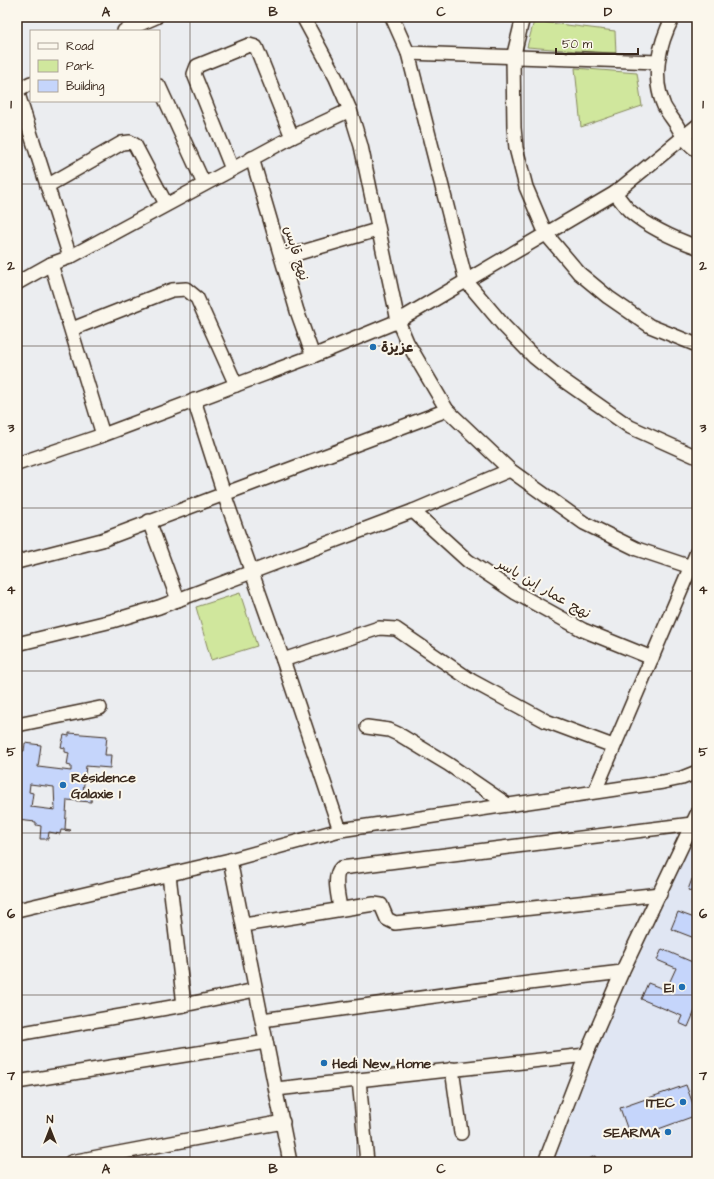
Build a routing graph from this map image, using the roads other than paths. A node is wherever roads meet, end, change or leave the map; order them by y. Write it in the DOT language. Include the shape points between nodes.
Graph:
graph roads {
  1 [pos="156,17"];
  2 [pos="303,17"];
  3 [pos="392,17"];
  4 [pos="523,17"];
  5 [pos="673,17"];
  6 [pos="130,30"];
  7 [pos="408,53"];
  8 [pos="513,58"];
  9 [pos="658,62"];
  10 [pos="30,84"];
  11 [pos="160,88"];
  12 [pos="17,90"];
  13 [pos="350,110"];
  14 [pos="697,126"];
  15 [pos="292,137"];
  16 [pos="684,137"];
  17 [pos="697,150"];
  18 [pos="252,158"];
  19 [pos="232,169"];
  20 [pos="204,184"];
  21 [pos="47,186"];
  22 [pos="615,193"];
  23 [pos="166,204"];
  24 [pos="377,230"];
  25 [pos="546,234"];
  26 [pos="697,247"];
  27 [pos="70,257"];
  28 [pos="282,258"];
  29 [pos="51,264"];
  30 [pos="466,281"];
  31 [pos="17,283"];
  32 [pos="398,321"];
  33 [pos="72,329"];
  34 [pos="697,345"];
  35 [pos="313,356"];
  36 [pos="236,385"];
  37 [pos="194,400"];
  38 [pos="447,410"];
  39 [pos="103,435"];
  40 [pos="697,456"];
  41 [pos="17,464"];
  42 [pos="510,470"];
  43 [pos="224,494"];
  44 [pos="413,511"];
  45 [pos="149,521"];
  46 [pos="697,552"];
  47 [pos="17,562"];
  48 [pos="694,569"];
  49 [pos="252,572"];
  50 [pos="178,600"];
  51 [pos="17,644"];
  52 [pos="652,658"];
  53 [pos="283,660"];
  54 [pos="100,708"];
  55 [pos="17,725"];
  56 [pos="368,727"];
  57 [pos="613,746"];
  58 [pos="697,772"];
  59 [pos="595,791"];
  60 [pos="508,805"];
  61 [pos="695,819"];
  62 [pos="340,830"];
  63 [pos="230,860"];
  64 [pos="169,875"];
  65 [pos="660,894"];
  66 [pos="340,909"];
  67 [pos="17,910"];
  68 [pos="244,925"];
  69 [pos="622,972"];
  70 [pos="255,990"];
  71 [pos="184,1005"];
  72 [pos="262,1020"];
  73 [pos="17,1034"];
  74 [pos="266,1042"];
  75 [pos="586,1055"];
  76 [pos="452,1069"];
  77 [pos="359,1080"];
  78 [pos="17,1082"];
  79 [pos="276,1089"];
  80 [pos="283,1122"];
  81 [pos="461,1133"];
  82 [pos="71,1162"];
  83 [pos="290,1162"];
  84 [pos="367,1162"];
  85 [pos="545,1162"];
  1 -- 6 [label="street"];
  2 -- 13 [label="street"];
  3 -- 7 [label="street"];
  4 -- 8 [label="street"];
  5 -- 9 [label="street" via="664,35"];
  7 -- 8 [label="street"];
  7 -- 30 [label="street"];
  8 -- 9 [label="street"];
  8 -- 25 [label="street" via="512,99 516,148 526,187"];
  9 -- 16 [label="street" via="658,82 664,105"];
  10 -- 12 [label="street"];
  11 -- 20 [label="street"];
  12 -- 21 [label="street"];
  13 -- 15 [label="street"];
  13 -- 24 [label="street" via="361,146"];
  14 -- 16 [label="street"];
  15 -- 18 [label="street"];
  15 -- 19 [label="street" via="256,47 249,45 197,66 194,74"];
  16 -- 17 [label="street"];
  16 -- 22 [label="street"];
  18 -- 19 [label="street"];
  18 -- 28 [label="street, نهج قابس"];
  19 -- 20 [label="street"];
  20 -- 23 [label="street"];
  21 -- 23 [label="street" via="122,143 130,142 135,146"];
  21 -- 27 [label="street"];
  22 -- 25 [label="street"];
  22 -- 26 [label="street" via="638,217"];
  23 -- 27 [label="street"];
  24 -- 28 [label="street"];
  24 -- 32 [label="street"];
  25 -- 30 [label="street"];
  25 -- 34 [label="street" via="579,273 608,298 650,326"];
  27 -- 29 [label="street"];
  28 -- 35 [label="street, نهج قابس"];
  29 -- 31 [label="street"];
  29 -- 33 [label="street"];
  30 -- 32 [label="street"];
  30 -- 40 [label="street" via="524,346 560,378 630,427"];
  32 -- 35 [label="street"];
  32 -- 38 [label="street" via="407,342"];
  33 -- 36 [label="street" via="160,294 186,289 197,298"];
  33 -- 39 [label="street"];
  35 -- 36 [label="street"];
  36 -- 37 [label="street"];
  37 -- 39 [label="street"];
  37 -- 43 [label="street"];
  38 -- 42 [label="street"];
  38 -- 43 [label="street"];
  39 -- 41 [label="street"];
  42 -- 44 [label="street"];
  42 -- 48 [label="street" via="584,523 637,549"];
  43 -- 45 [label="street"];
  43 -- 49 [label="street"];
  44 -- 49 [label="street"];
  44 -- 52 [label="street, نهج عمار إبن ياسر" via="468,561 516,593 583,630"];
  45 -- 47 [label="street" via="102,540"];
  45 -- 50 [label="street"];
  46 -- 48 [label="street"];
  48 -- 52 [label="street"];
  49 -- 50 [label="street"];
  49 -- 53 [label="street"];
  50 -- 51 [label="street" via="112,622"];
  52 -- 57 [label="street"];
  53 -- 57 [label="street" via="380,628 396,629 479,685 546,721"];
  53 -- 62 [label="street"];
  54 -- 55 [label="street"];
  56 -- 60 [label="street" via="389,730 400,735"];
  57 -- 59 [label="street"];
  58 -- 59 [label="street" via="663,782"];
  59 -- 60 [label="street"];
  60 -- 62 [label="street"];
  61 -- 65 [label="street"];
  61 -- 66 [label="street" via="341,868 337,873"];
  62 -- 63 [label="street"];
  63 -- 64 [label="street"];
  63 -- 68 [label="street"];
  64 -- 67 [label="street"];
  64 -- 71 [label="street"];
  65 -- 66 [label="street" via="395,923 387,919 378,904"];
  65 -- 69 [label="street"];
  66 -- 68 [label="street"];
  68 -- 70 [label="street"];
  69 -- 72 [label="street"];
  69 -- 75 [label="street"];
  70 -- 71 [label="street"];
  70 -- 72 [label="street"];
  71 -- 73 [label="street"];
  72 -- 74 [label="street"];
  74 -- 78 [label="street"];
  74 -- 79 [label="street"];
  75 -- 76 [label="street"];
  75 -- 85 [label="street"];
  76 -- 77 [label="street"];
  76 -- 81 [label="street"];
  77 -- 79 [label="street"];
  77 -- 84 [label="street"];
  79 -- 80 [label="street"];
  80 -- 82 [label="street"];
  80 -- 83 [label="street"];
}
